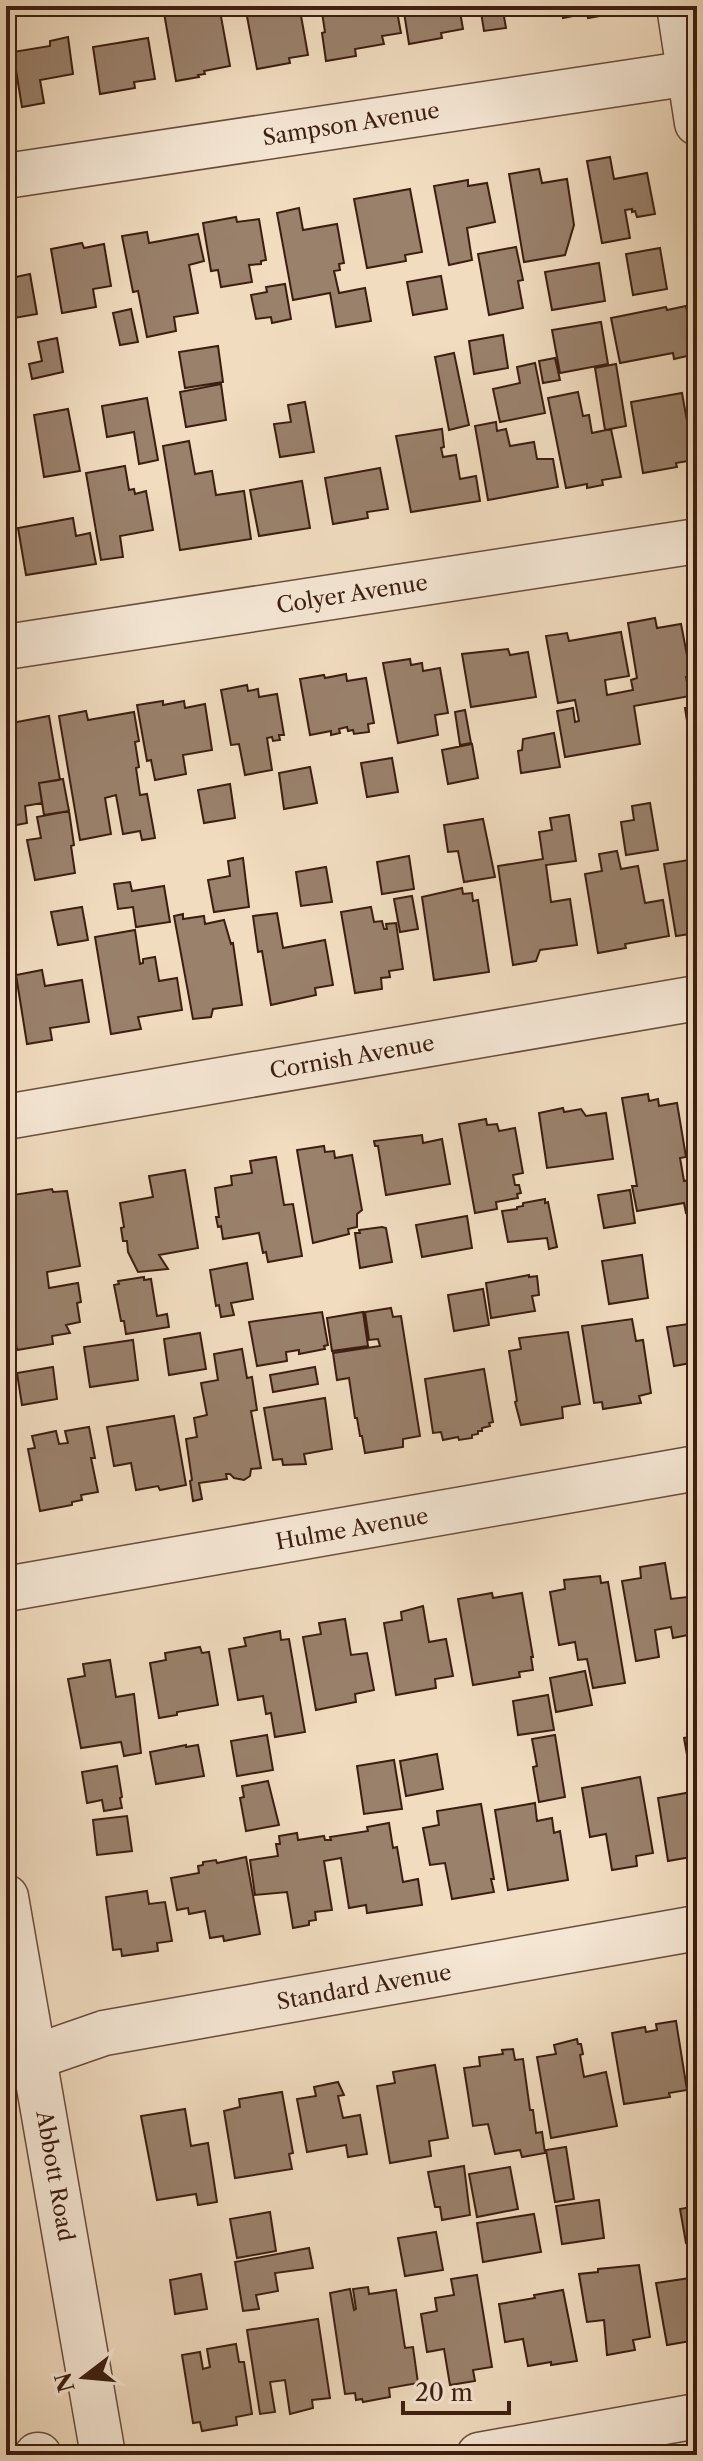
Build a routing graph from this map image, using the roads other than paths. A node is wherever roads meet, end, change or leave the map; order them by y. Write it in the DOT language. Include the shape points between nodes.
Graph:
graph roads {
  1 [pos="679,6"];
  2 [pos="693,72"];
  3 [pos="697,123"];
  4 [pos="6,176"];
  5 [pos="697,541"];
  6 [pos="6,647"];
  7 [pos="697,998"];
  8 [pos="6,1117"];
  9 [pos="697,1468"];
  10 [pos="6,1589"];
  11 [pos="6,1897"];
  12 [pos="697,1928"];
  13 [pos="20,2062"];
  14 [pos="697,2416"];
  15 [pos="103,2455"];
  16 [pos="479,2455"];
  1 -- 2 [label="street"];
  2 -- 3 [label="street"];
  2 -- 4 [label="street, Sampson Avenue"];
  5 -- 6 [label="street, Colyer Avenue"];
  7 -- 8 [label="street, Cornish Avenue"];
  9 -- 10 [label="street, Hulme Avenue"];
  11 -- 13 [label="street, Abbott Road"];
  12 -- 13 [label="street, Standard Avenue" via="104,2033"];
  13 -- 15 [label="street, Abbott Road"];
  14 -- 16 [label="street"];
}
